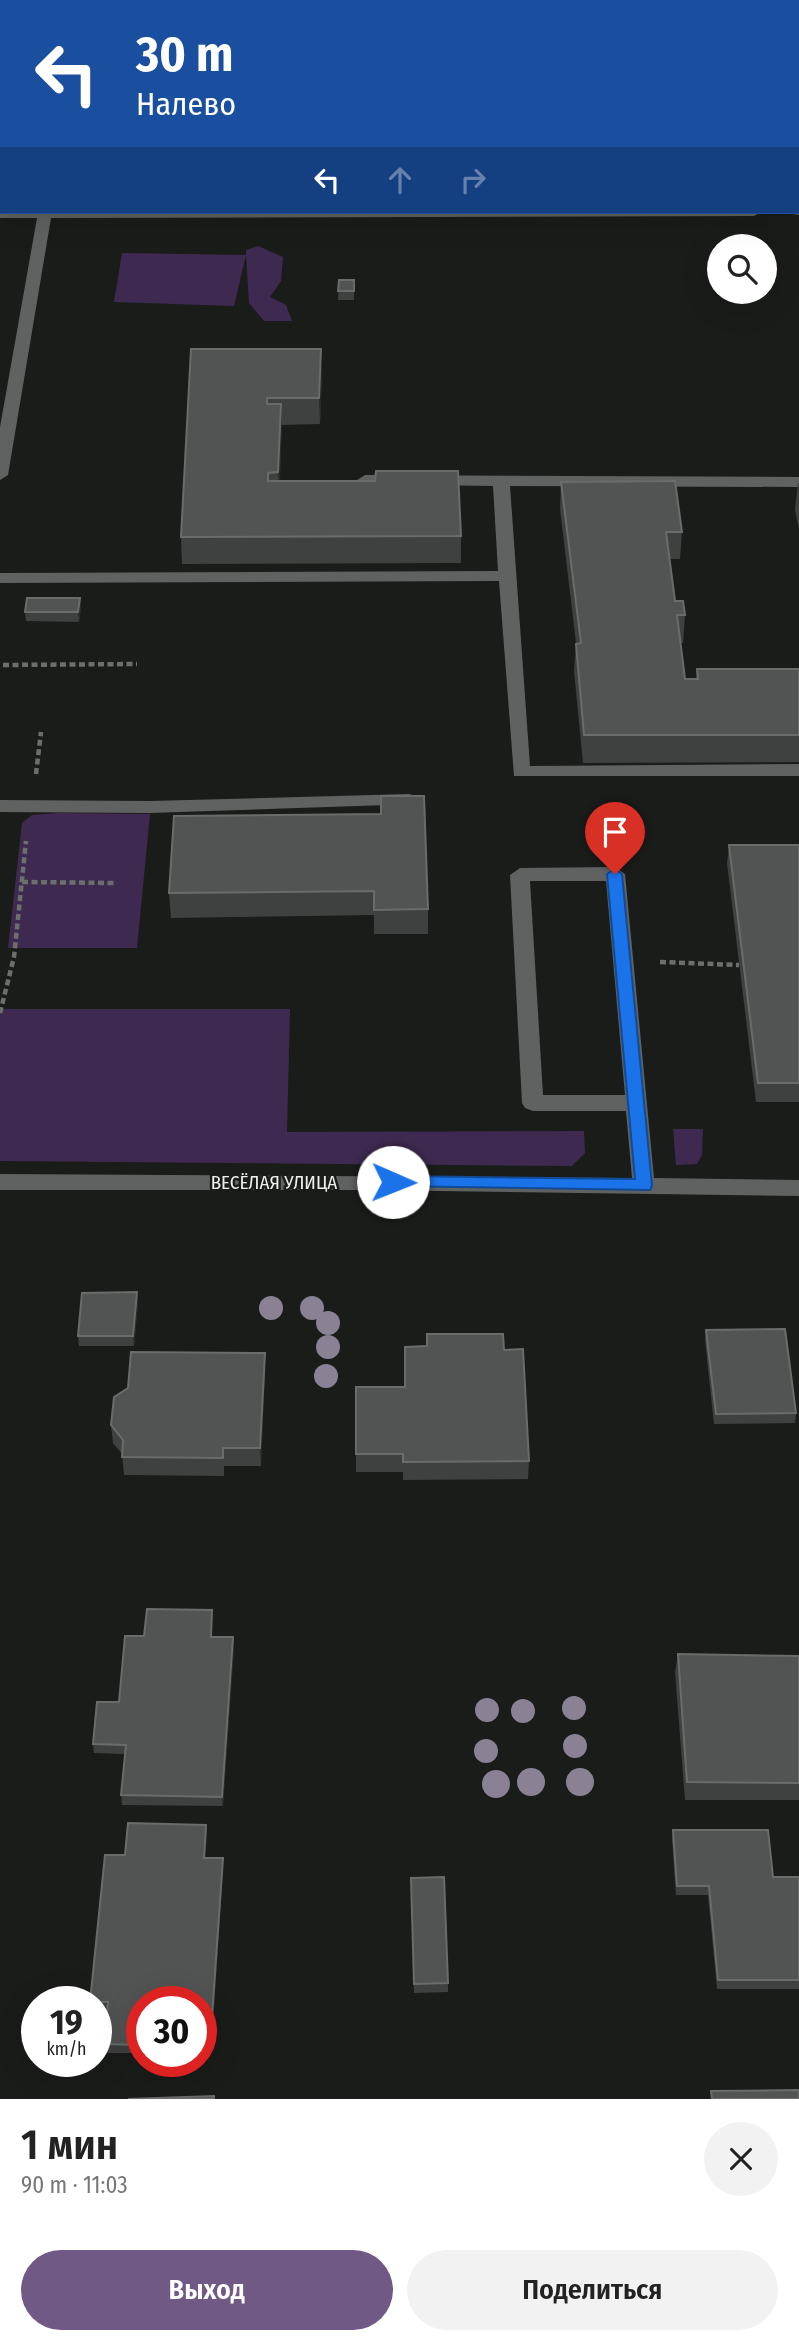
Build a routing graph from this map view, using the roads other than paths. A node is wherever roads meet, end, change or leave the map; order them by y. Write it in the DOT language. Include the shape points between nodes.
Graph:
graph roads {
  1 [pos="0,214"];
  2 [pos="45,214"];
  3 [pos="0,475"];
  4 [pos="365,480"];
  5 [pos="501,480"];
  6 [pos="799,482"];
  7 [pos="507,576"];
  8 [pos="0,578"];
  9 [pos="799,770"];
  10 [pos="408,800"];
  11 [pos="0,806"];
  12 [pos="636,1103"];
  13 [pos="0,1182"];
  14 [pos="644,1185"];
  15 [pos="799,1188"];
  1 -- 2 [label="street"];
  2 -- 3 [label="street"];
  4 -- 5 [label="street"];
  5 -- 6 [label="street"];
  5 -- 7 [label="street"];
  7 -- 8 [label="street"];
  7 -- 9 [label="street" via="521,772"];
  10 -- 11 [label="street"];
  12 -- 12 [label="street" via="615,874 520,875 533,1103"];
  12 -- 14 [label="street"];
  13 -- 14 [label="street, ВЕСЁЛАЯ УЛИЦА"];
  14 -- 15 [label="street, ВЕСЁЛАЯ УЛИЦА"];
}
